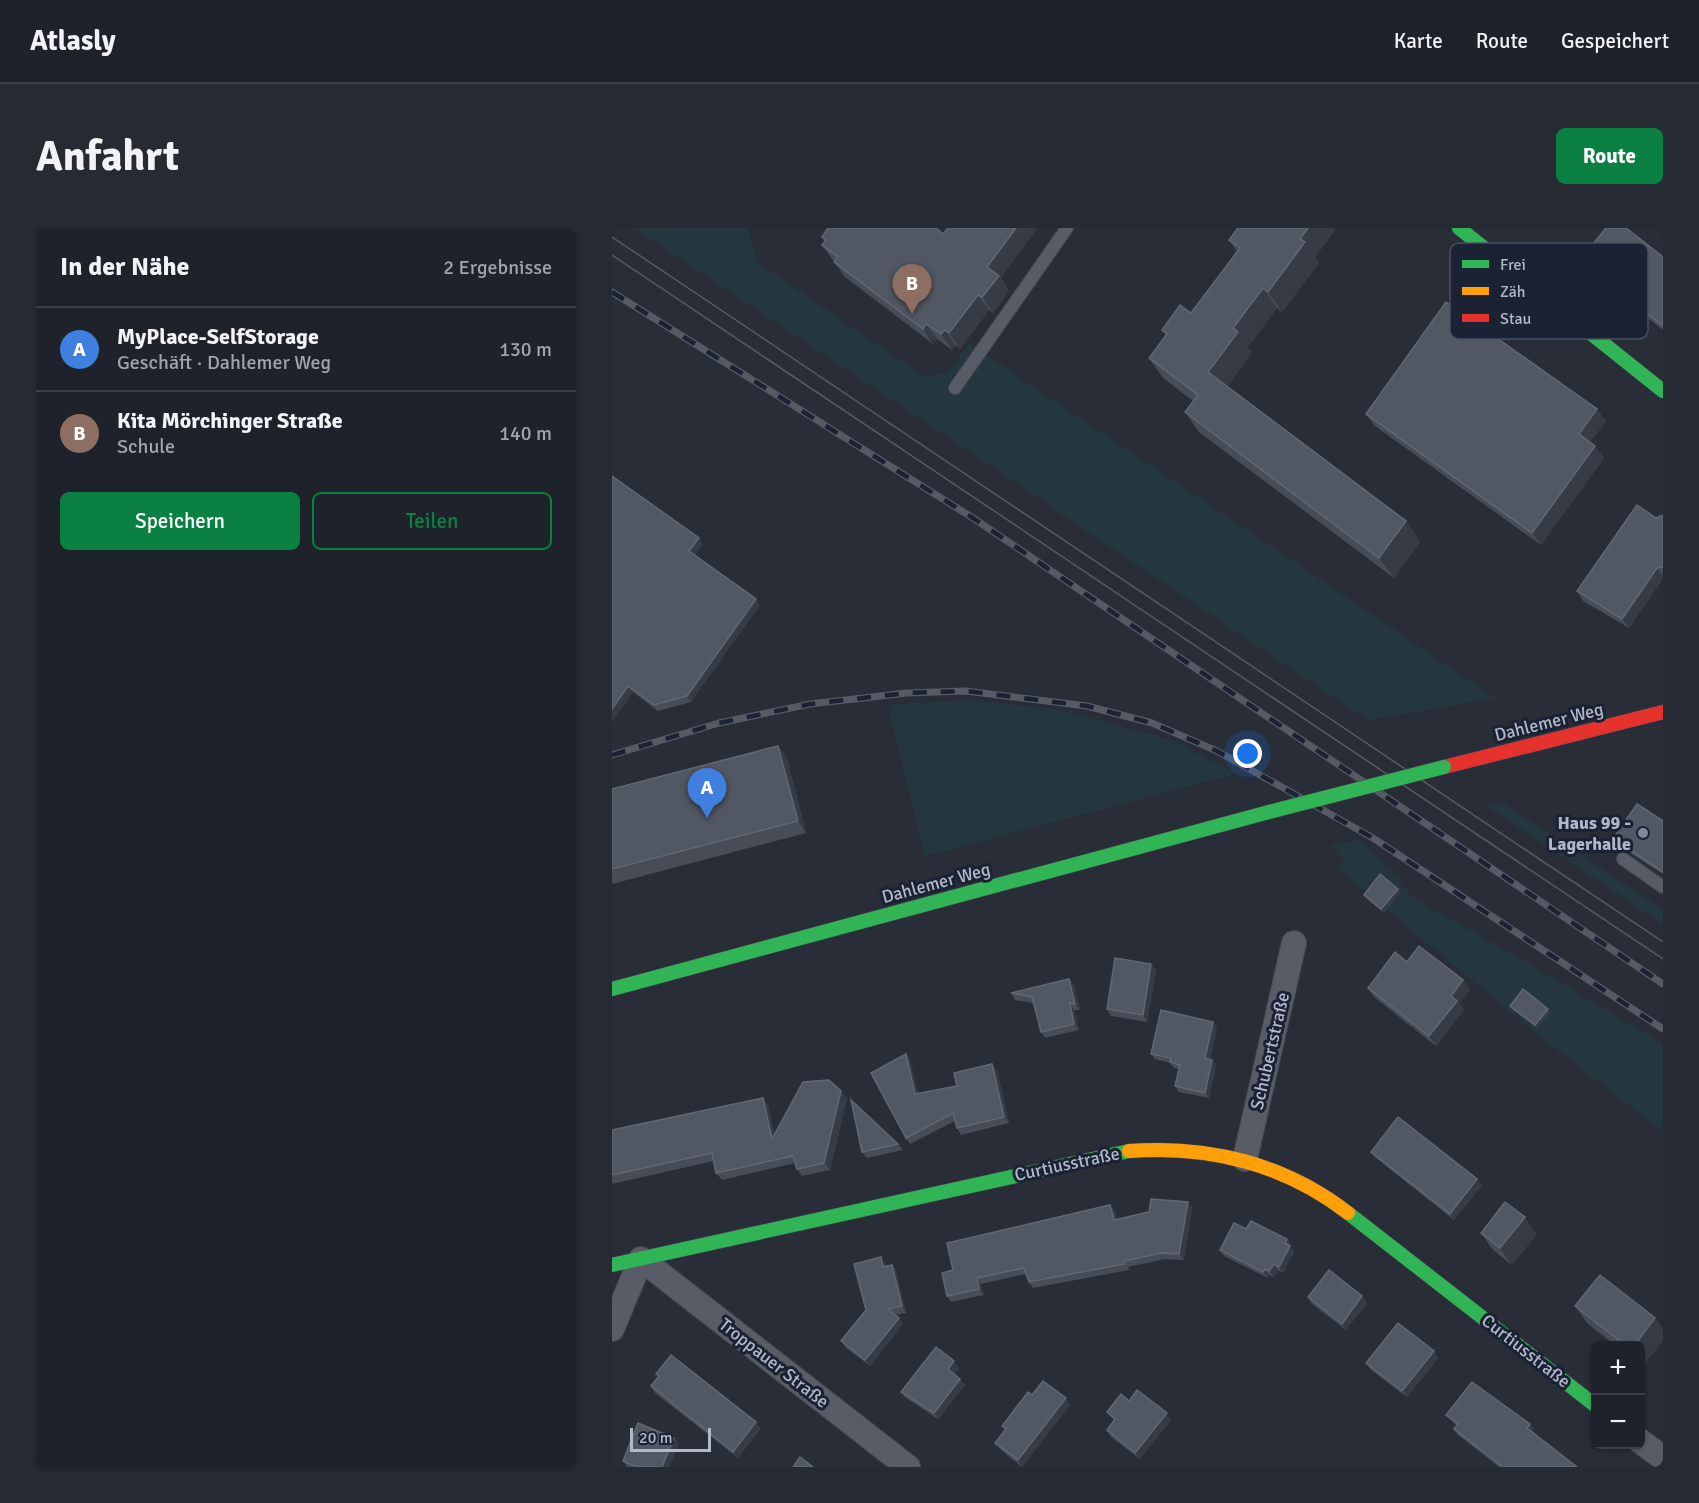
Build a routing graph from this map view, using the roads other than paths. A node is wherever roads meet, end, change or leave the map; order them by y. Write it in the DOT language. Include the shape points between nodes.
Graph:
graph roads {
  1 [pos="1067,228"];
  2 [pos="1459,228"];
  3 [pos="1478,243"];
  4 [pos="1598,339"];
  5 [pos="955,388"];
  6 [pos="1663,391"];
  7 [pos="1663,712"];
  8 [pos="1623,859"];
  9 [pos="1663,886"];
  10 [pos="1294,944"];
  11 [pos="612,989"];
  12 [pos="1245,1159"];
  13 [pos="641,1259"];
  14 [pos="612,1265"];
  15 [pos="612,1329"];
  16 [pos="1591,1402"];
  17 [pos="1645,1444"];
  18 [pos="1663,1458"];
  19 [pos="908,1467"];
  1 -- 5 [label="lane"];
  2 -- 3 [label="street"];
  4 -- 6 [label="street"];
  7 -- 11 [label="street, Dahlemer Weg, bridge" via="1269,812"];
  8 -- 9 [label="lane"];
  10 -- 12 [label="street, Schubertstraße"];
  12 -- 13 [label="street, Curtiusstraße" via="1180,1149 1116,1152"];
  12 -- 16 [label="street, Curtiusstraße" via="1321,1192"];
  13 -- 14 [label="street, Curtiusstraße"];
  13 -- 15 [label="street"];
  13 -- 19 [label="street, Troppauer Straße"];
  17 -- 18 [label="street"];
}
